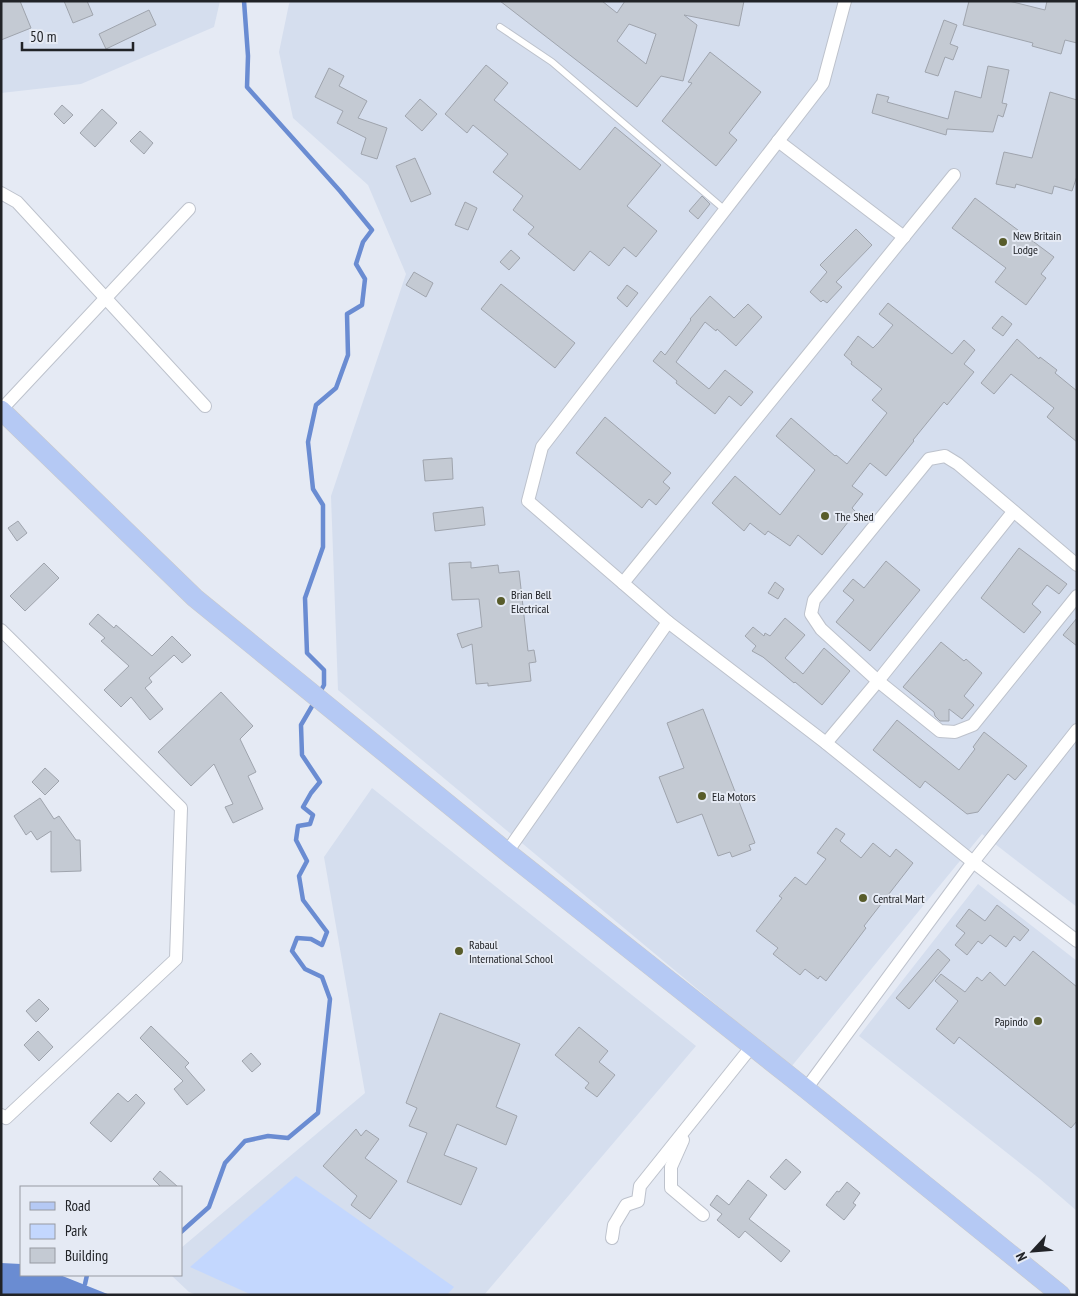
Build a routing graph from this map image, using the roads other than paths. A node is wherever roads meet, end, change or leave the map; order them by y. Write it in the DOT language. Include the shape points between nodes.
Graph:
graph roads {
  1 [pos="845,1"];
  2 [pos="500,27"];
  3 [pos="778,142"];
  4 [pos="954,175"];
  5 [pos="1,193"];
  6 [pos="189,209"];
  7 [pos="725,210"];
  8 [pos="904,237"];
  9 [pos="106,298"];
  10 [pos="205,406"];
  11 [pos="1,410"];
  12 [pos="1013,512"];
  13 [pos="1077,565"];
  14 [pos="622,583"];
  15 [pos="1077,596"];
  16 [pos="668,622"];
  17 [pos="1,630"];
  18 [pos="878,681"];
  19 [pos="1077,730"];
  20 [pos="826,743"];
  21 [pos="507,852"];
  22 [pos="973,862"];
  23 [pos="1077,941"];
  24 [pos="752,1046"];
  25 [pos="806,1089"];
  26 [pos="1,1115"];
  27 [pos="689,1125"];
  28 [pos="703,1215"];
  29 [pos="612,1238"];
  30 [pos="1061,1295"];
  1 -- 3 [label="street" via="823,83"];
  2 -- 7 [label="lane" via="552,62"];
  3 -- 7 [label="street"];
  3 -- 8 [label="street"];
  4 -- 8 [label="street"];
  5 -- 9 [label="street" via="17,202"];
  6 -- 9 [label="street"];
  7 -- 14 [label="street" via="542,447 528,501"];
  8 -- 14 [label="street"];
  9 -- 10 [label="street"];
  9 -- 11 [label="street"];
  11 -- 21 [label="main road" via="195,598"];
  12 -- 13 [label="street"];
  12 -- 18 [label="street"];
  12 -- 18 [label="street" via="946,456 929,459 814,600 811,614 821,629"];
  14 -- 16 [label="street"];
  15 -- 18 [label="street" via="973,725 955,732 940,731"];
  16 -- 20 [label="street"];
  16 -- 21 [label="street"];
  17 -- 26 [label="street" via="181,808 176,959 6,1118"];
  18 -- 20 [label="street"];
  19 -- 22 [label="street"];
  20 -- 22 [label="street"];
  21 -- 24 [label="main road"];
  22 -- 23 [label="street"];
  22 -- 25 [label="street"];
  24 -- 25 [label="main road"];
  24 -- 27 [label="street"];
  25 -- 30 [label="main road"];
  27 -- 28 [label="street" via="671,1167 671,1188"];
  27 -- 29 [label="street" via="640,1186 638,1201 626,1206 614,1225"];
}
